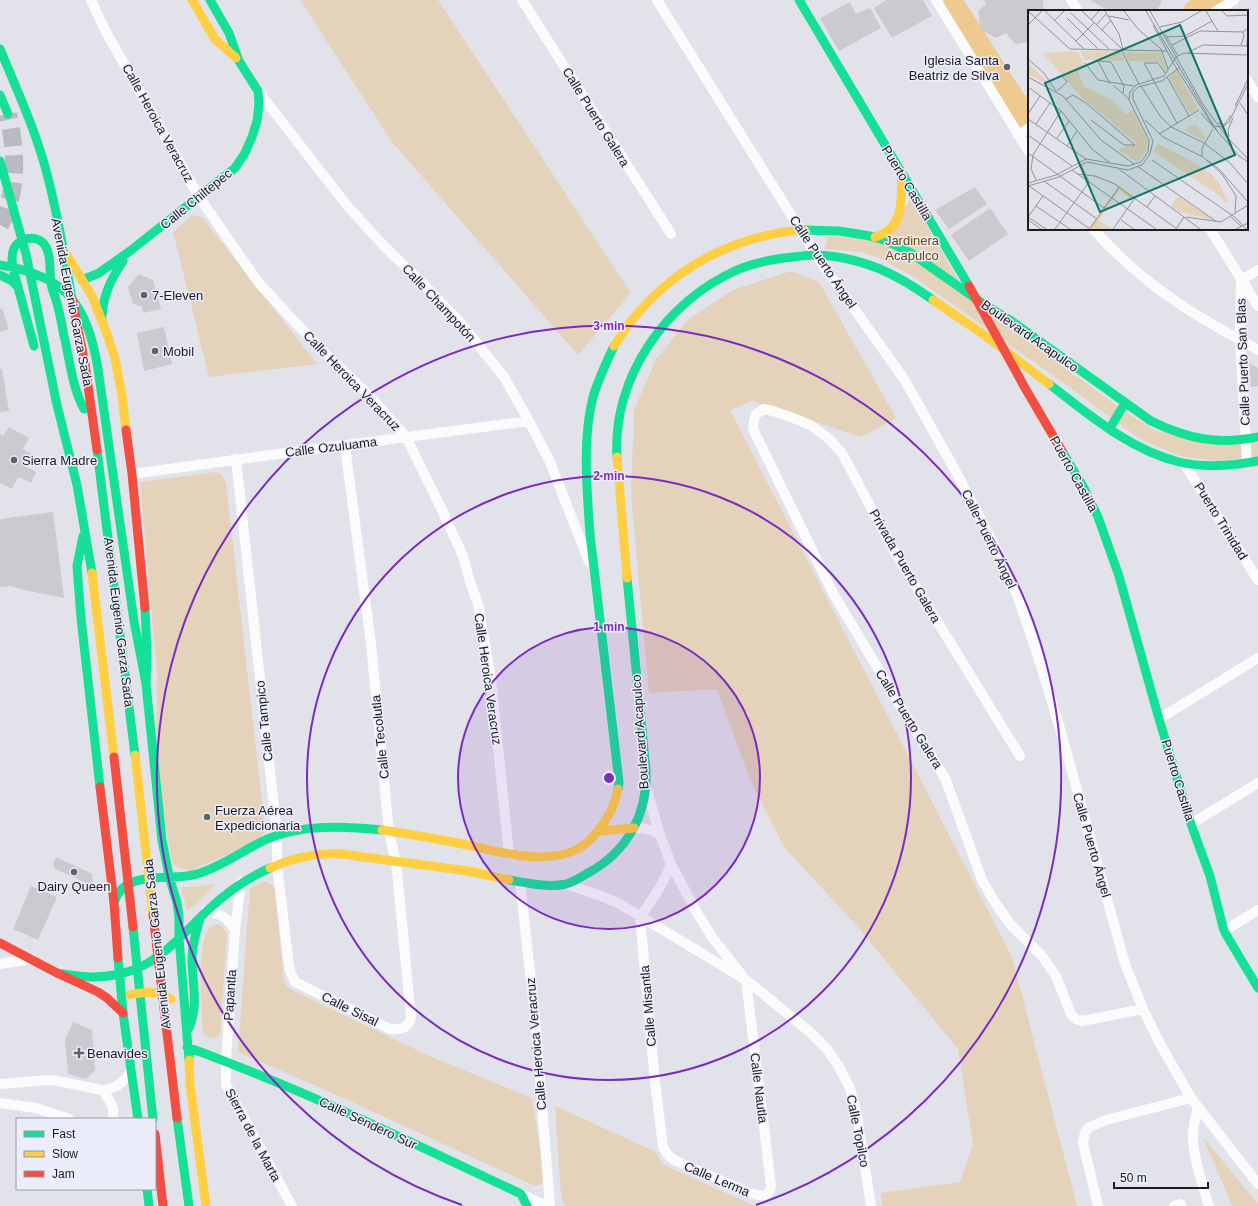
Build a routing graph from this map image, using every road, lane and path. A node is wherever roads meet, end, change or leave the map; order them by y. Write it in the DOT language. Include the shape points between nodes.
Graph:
graph roads {
  1 [pos="91,0"];
  2 [pos="192,0"];
  3 [pos="210,0"];
  4 [pos="522,0"];
  5 [pos="657,0"];
  6 [pos="799,0"];
  7 [pos="936,0"];
  8 [pos="1071,0"];
  9 [pos="1234,0"];
  10 [pos="1077,10"];
  11 [pos="1218,10"];
  12 [pos="0,49"];
  13 [pos="239,61"];
  14 [pos="1248,82"];
  15 [pos="258,91"];
  16 [pos="0,95"];
  17 [pos="1258,97"];
  18 [pos="8,114"];
  19 [pos="1028,129"];
  20 [pos="1018,135"];
  21 [pos="1028,150"];
  22 [pos="0,161"];
  23 [pos="902,173"];
  24 [pos="199,197"];
  25 [pos="800,229"];
  26 [pos="1094,230"];
  27 [pos="1211,230"];
  28 [pos="671,234"];
  29 [pos="875,237"];
  30 [pos="63,249"];
  31 [pos="130,251"];
  32 [pos="816,255"];
  33 [pos="0,264"];
  34 [pos="1258,270"];
  35 [pos="0,275"];
  36 [pos="82,280"];
  37 [pos="1241,280"];
  38 [pos="18,287"];
  39 [pos="977,299"];
  40 [pos="1258,306"];
  41 [pos="102,320"];
  42 [pos="1240,340"];
  43 [pos="1258,350"];
  44 [pos="1006,352"];
  45 [pos="36,354"];
  46 [pos="40,367"];
  47 [pos="1125,403"];
  48 [pos="57,405"];
  49 [pos="764,409"];
  50 [pos="92,414"];
  51 [pos="530,421"];
  52 [pos="1110,428"];
  53 [pos="406,437"];
  54 [pos="1258,437"];
  55 [pos="1246,440"];
  56 [pos="345,446"];
  57 [pos="236,459"];
  58 [pos="1258,462"];
  59 [pos="1184,463"];
  60 [pos="1247,464"];
  61 [pos="132,474"];
  62 [pos="85,527"];
  63 [pos="594,574"];
  64 [pos="1258,580"];
  65 [pos="1258,658"];
  66 [pos="146,684"];
  67 [pos="1159,720"];
  68 [pos="1020,756"];
  69 [pos="1258,782"];
  70 [pos="646,788"];
  71 [pos="1191,824"];
  72 [pos="634,828"];
  73 [pos="599,831"];
  74 [pos="390,832"];
  75 [pos="277,835"];
  76 [pos="660,835"];
  77 [pos="162,840"];
  78 [pos="106,845"];
  79 [pos="509,854"];
  80 [pos="396,862"];
  81 [pos="276,864"];
  82 [pos="671,864"];
  83 [pos="169,876"];
  84 [pos="241,882"];
  85 [pos="520,882"];
  86 [pos="566,884"];
  87 [pos="114,903"];
  88 [pos="1258,910"];
  89 [pos="204,914"];
  90 [pos="640,917"];
  91 [pos="234,930"];
  92 [pos="1224,931"];
  93 [pos="179,938"];
  94 [pos="0,943"];
  95 [pos="118,952"];
  96 [pos="160,956"];
  97 [pos="32,959"];
  98 [pos="0,964"];
  99 [pos="57,973"];
  100 [pos="120,974"];
  101 [pos="746,980"];
  102 [pos="295,982"];
  103 [pos="1258,988"];
  104 [pos="122,999"];
  105 [pos="184,1006"];
  106 [pos="1143,1009"];
  107 [pos="123,1013"];
  108 [pos="406,1027"];
  109 [pos="187,1032"];
  110 [pos="187,1047"];
  111 [pos="226,1060"];
  112 [pos="132,1070"];
  113 [pos="0,1084"];
  114 [pos="102,1090"];
  115 [pos="1191,1098"];
  116 [pos="0,1103"];
  117 [pos="1198,1107"];
  118 [pos="66,1118"];
  119 [pos="112,1118"];
  120 [pos="138,1118"];
  121 [pos="153,1118"];
  122 [pos="156,1143"];
  123 [pos="668,1156"];
  124 [pos="1258,1184"];
  125 [pos="147,1190"];
  126 [pos="521,1194"];
  127 [pos="768,1194"];
  128 [pos="150,1206"];
  129 [pos="163,1206"];
  130 [pos="189,1206"];
  131 [pos="206,1206"];
  132 [pos="292,1206"];
  133 [pos="527,1206"];
  134 [pos="546,1206"];
  135 [pos="550,1206"];
  136 [pos="871,1206"];
  137 [pos="1098,1206"];
  138 [pos="1209,1206"];
  1 -- 24 [label="street, Calle Heroica Veracruz" via="105,30"];
  2 -- 13 [label="main road, Calle Champotón" via="216,39"];
  3 -- 13 [label="main road, Calle Champotón" via="229,34"];
  4 -- 28 [label="street, Calle Puerto Galera"];
  5 -- 25 [label="street, Calle Puerto Ángel"];
  6 -- 23 [label="main road, Puerto Castilla"];
  7 -- 20 [label="street"];
  8 -- 10 [label="street"];
  9 -- 11 [label="street"];
  12 -- 30 [label="main road, Avenida Eugenio Garza Sada" via="30,121 47,174"];
  13 -- 15 [label="main road, Calle Champotón"];
  14 -- 17 [label="street"];
  15 -- 24 [label="main road, Calle Chiltepec" via="257,122 245,153 235,168"];
  15 -- 51 [label="street, Calle Champotón" via="345,203 459,321 504,377"];
  16 -- 18 [label="main road"];
  19 -- 20 [label="street"];
  20 -- 21 [label="street"];
  22 -- 48 [label="main road, Avenida Eugenio Garza Sada" via="26,254"];
  23 -- 29 [label="main road" via="897,217 890,229"];
  23 -- 39 [label="main road, Puerto Castilla"];
  24 -- 31 [label="main road, Calle Chiltepec"];
  24 -- 53 [label="street, Calle Heroica Veracruz" via="258,282 308,336 371,397"];
  25 -- 29 [label="main road, Boulevard Acapulco"];
  25 -- 32 [label="street, Calle Puerto Ángel"];
  25 -- 63 [label="main road, Boulevard Acapulco" via="766,234 712,255 662,288 633,318 621,335 596,387 588,428 587,497"];
  26 -- 42 [label="street" via="1136,271 1170,298"];
  27 -- 37 [label="street"];
  29 -- 39 [label="main road, Boulevard Acapulco" via="919,258"];
  30 -- 36 [label="main road"];
  30 -- 50 [label="main road, Avenida Eugenio Garza Sada"];
  31 -- 36 [label="main road, Calle Chiltepec" via="99,273"];
  31 -- 41 [label="main road, Calle Chiltepec" via="106,290"];
  32 -- 44 [label="main road, Boulevard Acapulco" via="859,262 892,274 917,288"];
  32 -- 70 [label="main road, Boulevard Acapulco" via="763,262 733,272 701,290 662,327 651,342 636,369 623,403 617,451"];
  32 -- 106 [label="street, Calle Puerto Ángel" via="904,379 1003,562 1036,650 1125,964"];
  33 -- 66 [label="main road" via="25,269 57,284 73,299 89,327 99,371 134,622"];
  34 -- 37 [label="street, Calle Puerto San Blas"];
  35 -- 38 [label="main road"];
  36 -- 41 [label="main road"];
  37 -- 40 [label="street"];
  37 -- 42 [label="street, Calle Puerto San Blas"];
  38 -- 45 [label="main road"];
  38 -- 50 [label="main road" via="12,266 15,245 26,239 40,239 48,248 51,282 79,402 84,410"];
  39 -- 44 [label="main road, Puerto Castilla"];
  39 -- 47 [label="main road, Boulevard Acapulco"];
  41 -- 61 [label="main road" via="115,358"];
  42 -- 43 [label="street"];
  42 -- 55 [label="street, Calle Puerto San Blas"];
  44 -- 52 [label="main road, Boulevard Acapulco"];
  44 -- 67 [label="main road, Puerto Castilla" via="1098,517 1119,576"];
  46 -- 48 [label="main road" via="45,388"];
  47 -- 52 [label="main road"];
  47 -- 55 [label="main road, Boulevard Acapulco" via="1151,421 1176,433 1201,440"];
  48 -- 62 [label="main road, Avenida Eugenio Garza Sada"];
  49 -- 68 [label="street, Privada Puerto Galera" via="812,426 842,453 894,551"];
  49 -- 106 [label="street, Calle Puerto Galera" via="756,414 754,420 753,429 758,442 833,592 945,778 982,880 994,901 1011,925 1042,956 1056,976 1073,1017 1082,1021"];
  50 -- 130 [label="main road, Avenida Eugenio Garza Sada"];
  51 -- 53 [label="street, Calle Ozuluama"];
  51 -- 63 [label="street, Calle Champotón" via="550,462"];
  52 -- 59 [label="main road, Boulevard Acapulco" via="1144,448"];
  53 -- 56 [label="street, Calle Ozuluama"];
  53 -- 79 [label="street, Calle Heroica Veracruz" via="463,556 478,604 491,679"];
  54 -- 55 [label="main road, Boulevard Acapulco"];
  55 -- 60 [label="street, Calle Puerto San Blas"];
  56 -- 57 [label="street, Calle Ozuluama"];
  56 -- 74 [label="street, Calle Tecolutla" via="371,644"];
  57 -- 61 [label="street, Calle Ozuluama"];
  57 -- 75 [label="street, Calle Tampico"];
  58 -- 60 [label="main road, Boulevard Acapulco"];
  59 -- 60 [label="main road, Boulevard Acapulco" via="1217,466"];
  59 -- 64 [label="street, Puerto Trinidad"];
  61 -- 66 [label="main road" via="146,616"];
  62 -- 78 [label="main road" via="77,566"];
  62 -- 121 [label="main road, Avenida Eugenio Garza Sada" via="111,725"];
  63 -- 73 [label="main road, Boulevard Acapulco" via="619,782 612,810"];
  65 -- 67 [label="street"];
  66 -- 77 [label="main road"];
  67 -- 71 [label="main road, Puerto Castilla"];
  69 -- 71 [label="street"];
  70 -- 72 [label="main road, Boulevard Acapulco" via="644,806"];
  70 -- 76 [label="street, Calle Topilco"];
  71 -- 92 [label="main road, Puerto Castilla" via="1210,876"];
  72 -- 73 [label="main road"];
  72 -- 76 [label="street" via="646,828"];
  72 -- 86 [label="main road, Boulevard Acapulco" via="622,846 608,860 587,875"];
  73 -- 79 [label="main road, Boulevard Acapulco" via="582,847 570,852 548,857"];
  74 -- 75 [label="main road, Boulevard Acapulco" via="324,828"];
  74 -- 79 [label="main road, Boulevard Acapulco"];
  74 -- 80 [label="street, Calle Tecolutla"];
  75 -- 81 [label="street, Calle Tampico"];
  75 -- 83 [label="main road, Boulevard Acapulco" via="202,872"];
  76 -- 82 [label="street, Calle Topilco"];
  77 -- 78 [label="main road" via="150,851 136,857 122,855"];
  77 -- 83 [label="main road"];
  78 -- 87 [label="main road"];
  80 -- 81 [label="main road, Boulevard Acapulco" via="340,854 318,855"];
  80 -- 85 [label="main road, Boulevard Acapulco" via="460,870"];
  80 -- 108 [label="street, Calle Tecolutla" via="411,1016"];
  81 -- 84 [label="main road, Boulevard Acapulco"];
  81 -- 102 [label="street, Calle Tampico" via="290,971"];
  82 -- 90 [label="street" via="664,881"];
  82 -- 101 [label="street, Calle Topilco" via="712,937"];
  83 -- 87 [label="main road" via="134,881 116,894"];
  83 -- 93 [label="main road" via="177,903"];
  84 -- 89 [label="main road, Boulevard Acapulco"];
  84 -- 91 [label="street, Papantla"];
  85 -- 86 [label="main road, Boulevard Acapulco"];
  85 -- 135 [label="street, Calle Heroica Veracruz" via="535,1017"];
  86 -- 90 [label="street, Calle Topilco" via="618,903"];
  87 -- 95 [label="main road"];
  88 -- 92 [label="street"];
  89 -- 91 [label="street" via="215,912 224,917"];
  89 -- 93 [label="main road, Boulevard Acapulco"];
  89 -- 109 [label="main road" via="192,948 194,1010 193,1021"];
  90 -- 101 [label="street, Calle Topilco"];
  90 -- 123 [label="street, Calle Misantla" via="655,1081 663,1147"];
  91 -- 111 [label="street, Papantla"];
  92 -- 103 [label="main road, Puerto Castilla"];
  93 -- 96 [label="main road"];
  93 -- 105 [label="main road"];
  94 -- 97 [label="main road"];
  95 -- 96 [label="main road"];
  95 -- 100 [label="main road"];
  96 -- 100 [label="main road" via="139,969"];
  97 -- 98 [label="street"];
  97 -- 99 [label="main road"];
  99 -- 100 [label="main road" via="96,978"];
  99 -- 107 [label="main road" via="98,992"];
  100 -- 104 [label="main road"];
  101 -- 127 [label="street, Calle Nautla" via="771,1185"];
  101 -- 136 [label="street, Calle Topilco" via="810,1032 827,1049 839,1067 850,1088 857,1116"];
  102 -- 108 [label="street, Calle Sisal" via="390,1029"];
  104 -- 105 [label="main road" via="134,993 150,992 167,996"];
  104 -- 107 [label="main road"];
  105 -- 109 [label="main road"];
  106 -- 115 [label="street, Calle Puerto Ángel"];
  107 -- 112 [label="main road"];
  109 -- 110 [label="main road"];
  110 -- 111 [label="main road, Calle Sendero Sur"];
  110 -- 131 [label="main road"];
  111 -- 126 [label="main road, Calle Sendero Sur" via="333,1106"];
  111 -- 132 [label="street, Sierra de la Marta" via="226,1085"];
  112 -- 114 [label="street" via="122,1083 112,1089"];
  112 -- 120 [label="main road"];
  113 -- 114 [label="street" via="48,1080"];
  114 -- 119 [label="street" via="112,1105"];
  115 -- 117 [label="street, Calle Puerto Ángel"];
  115 -- 137 [label="street" via="1106,1120 1085,1132 1083,1143"];
  116 -- 118 [label="street" via="36,1108"];
  117 -- 124 [label="street, Calle Puerto Ángel"];
  117 -- 138 [label="street" via="1193,1136 1195,1154"];
  122 -- 129 [label="main road"];
  123 -- 127 [label="street, Calle Lerma" via="752,1194"];
  125 -- 128 [label="main road"];
  126 -- 133 [label="main road"];
  126 -- 134 [label="street, Calle Sendero Sur"];
}
